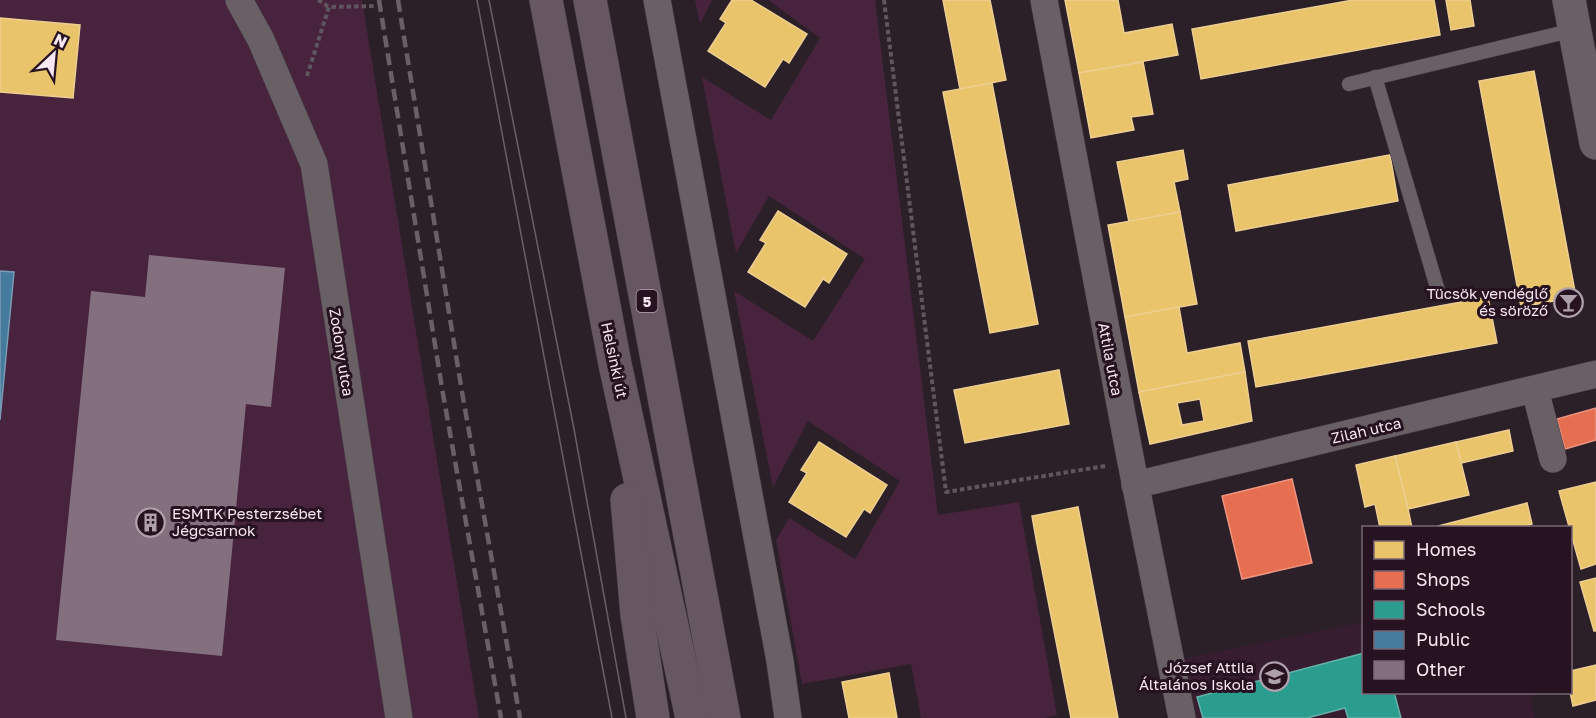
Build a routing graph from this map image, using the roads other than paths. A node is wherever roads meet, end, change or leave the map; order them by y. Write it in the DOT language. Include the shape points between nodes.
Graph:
graph roads {
  1 [pos="238,0"];
  2 [pos="546,0"];
  3 [pos="590,0"];
  4 [pos="657,0"];
  5 [pos="1044,0"];
  6 [pos="1572,15"];
  7 [pos="1375,78"];
  8 [pos="1349,84"];
  9 [pos="1596,143"];
  10 [pos="1439,294"];
  11 [pos="615,364"];
  12 [pos="1596,375"];
  13 [pos="1535,390"];
  14 [pos="1553,459"];
  15 [pos="1133,473"];
  16 [pos="704,602"];
  17 [pos="399,718"];
  18 [pos="653,718"];
  19 [pos="692,718"];
  20 [pos="724,718"];
  21 [pos="748,718"];
  22 [pos="788,718"];
  23 [pos="1182,718"];
  1 -- 17 [label="street, Zodony utca" via="261,40 314,164"];
  2 -- 11 [label="main road, Helsinki út"];
  3 -- 16 [label="main road, 5"];
  4 -- 22 [label="street"];
  5 -- 15 [label="street, Attila utca"];
  6 -- 7 [label="lane"];
  6 -- 9 [label="street"];
  7 -- 8 [label="lane"];
  7 -- 10 [label="lane"];
  11 -- 18 [label="main road" via="637,615"];
  11 -- 19 [label="main road, Helsinki út"];
  12 -- 13 [label="street, Zilah utca"];
  13 -- 14 [label="street"];
  13 -- 15 [label="street, Zilah utca"];
  15 -- 23 [label="street, Attila utca"];
  16 -- 20 [label="main road, 5"];
  16 -- 21 [label="main road" via="736,676"];
}
